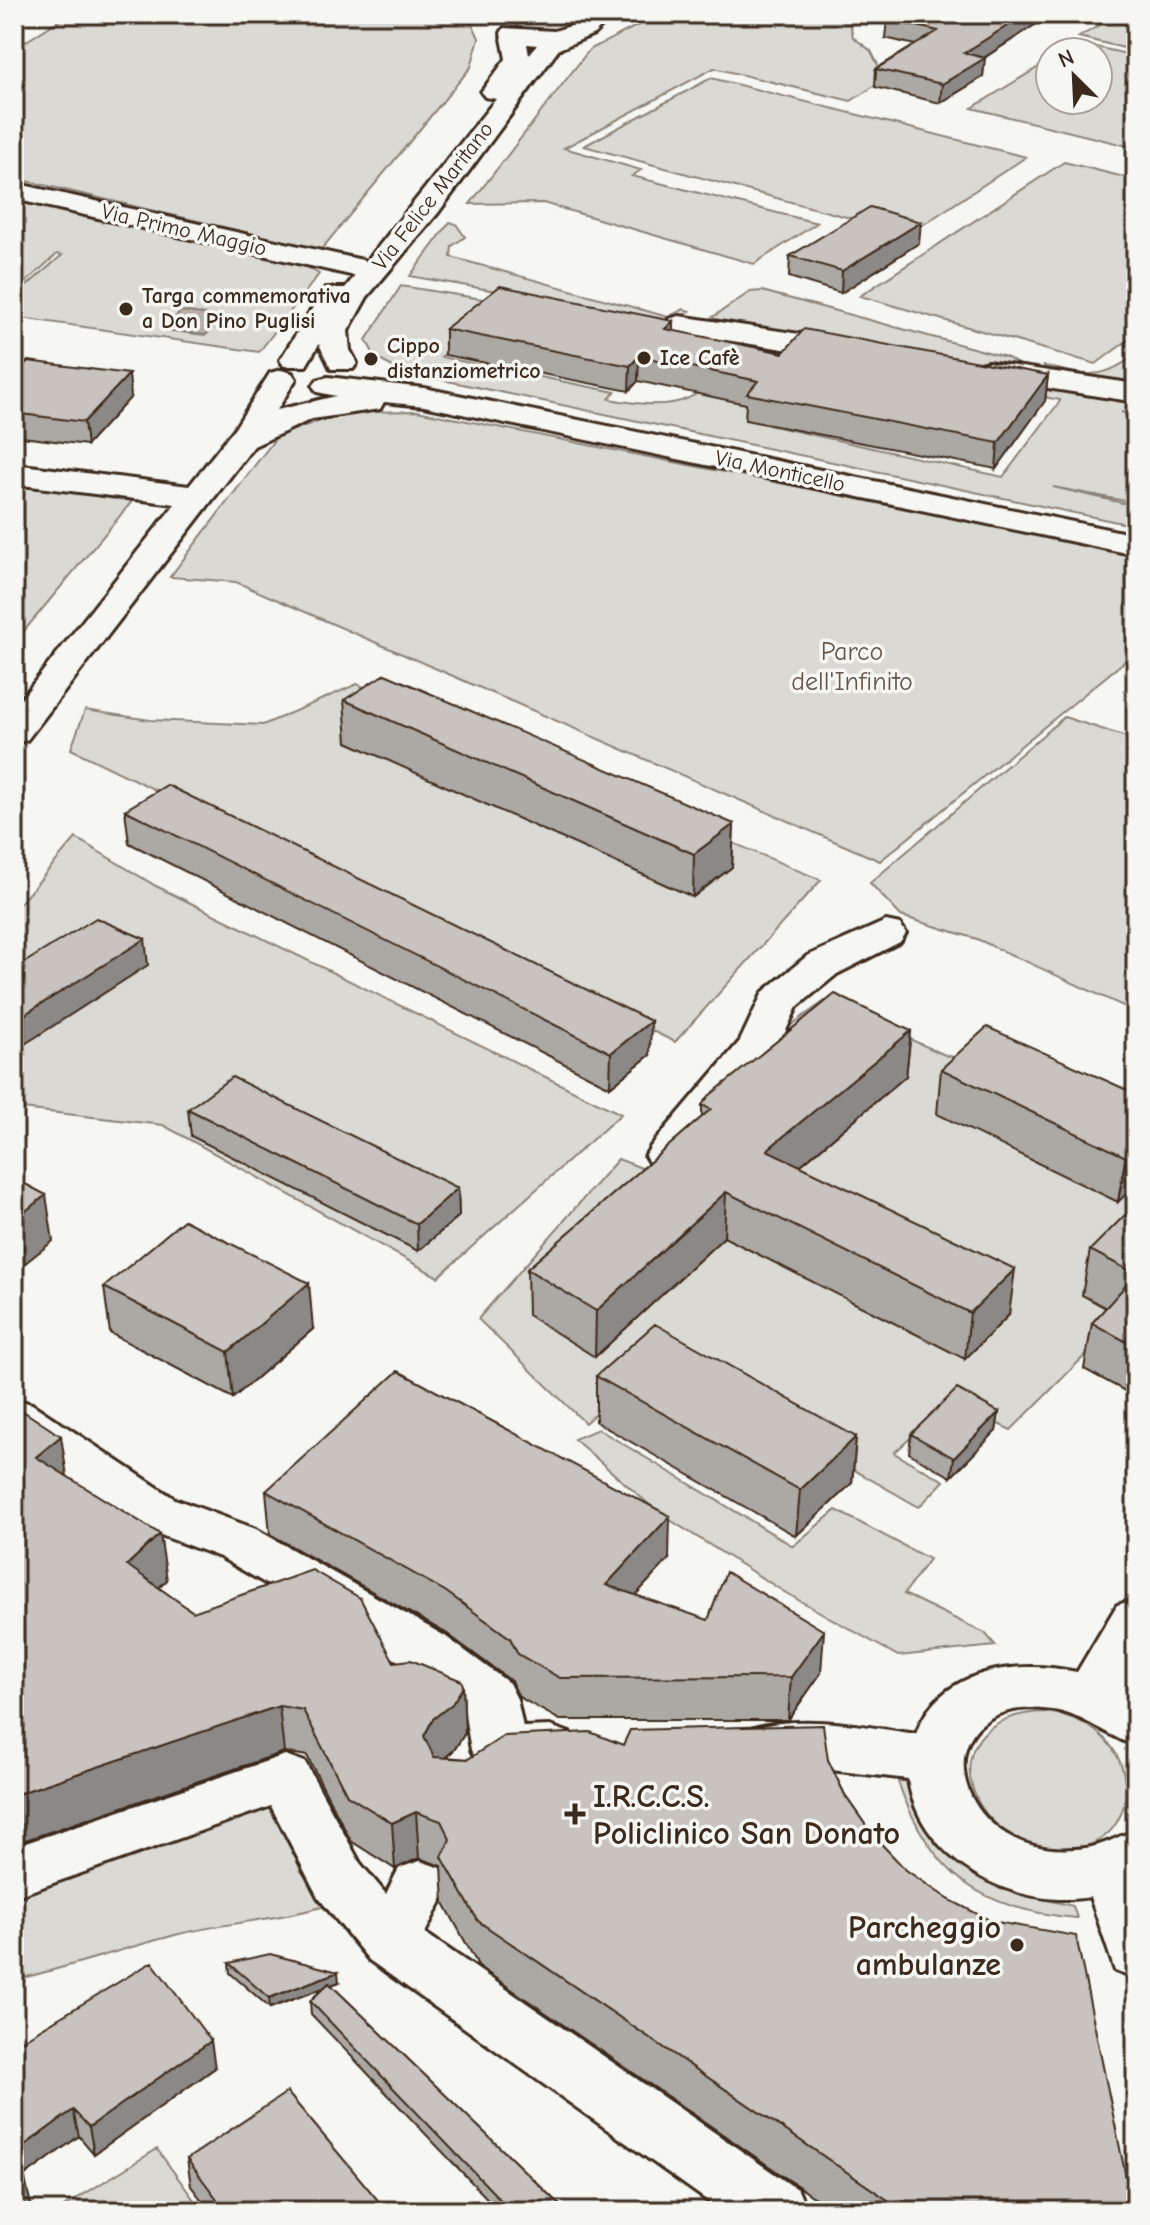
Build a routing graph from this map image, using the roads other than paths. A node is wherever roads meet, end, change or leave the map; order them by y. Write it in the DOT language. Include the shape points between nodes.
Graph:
graph roads {
  1 [pos="592,15"];
  2 [pos="510,24"];
  3 [pos="559,38"];
  4 [pos="14,191"];
  5 [pos="365,269"];
  6 [pos="679,325"];
  7 [pos="886,356"];
  8 [pos="964,368"];
  9 [pos="288,369"];
  10 [pos="333,376"];
  11 [pos="1136,393"];
  12 [pos="507,414"];
  13 [pos="244,437"];
  14 [pos="14,474"];
  15 [pos="196,497"];
  16 [pos="1136,545"];
  17 [pos="14,732"];
  18 [pos="886,933"];
  19 [pos="667,1156"];
  20 [pos="14,1417"];
  21 [pos="1136,1620"];
  22 [pos="1114,1710"];
  23 [pos="714,1747"];
  24 [pos="591,1748"];
  25 [pos="499,1750"];
  26 [pos="936,1761"];
  27 [pos="457,1784"];
  28 [pos="1127,1862"];
  29 [pos="14,1872"];
  30 [pos="420,1886"];
  31 [pos="390,1942"];
  32 [pos="1136,1953"];
  33 [pos="775,2211"];
  1 -- 3 [label="street" via="587,30"];
  2 -- 3 [label="street"];
  2 -- 5 [label="street, Via Felice Maritano" via="518,53 515,64"];
  3 -- 5 [label="street, Via Felice Maritano" via="452,177"];
  4 -- 5 [label="street, Via Primo Maggio"];
  5 -- 9 [label="street, Via Felice Maritano" via="310,331"];
  5 -- 10 [label="street, Via Felice Maritano" via="333,331"];
  6 -- 7 [label="street" via="736,347"];
  8 -- 11 [label="street"];
  9 -- 10 [label="street, Via Monticello"];
  9 -- 13 [label="street, Via Felice Maritano"];
  10 -- 12 [label="street, Via Monticello"];
  10 -- 13 [label="street, Via Felice Maritano"];
  12 -- 13 [label="street" via="419,402 357,402 283,419"];
  12 -- 16 [label="street, Via Monticello"];
  13 -- 15 [label="street, Via Felice Maritano"];
  14 -- 15 [label="street"];
  15 -- 17 [label="street, Via Felice Maritano"];
  18 -- 19 [label="street" via="822,965 778,1001 760,1045"];
  20 -- 25 [label="street" via="157,1513 238,1543 426,1651 490,1699"];
  21 -- 22 [label="street"];
  22 -- 26 [label="street" via="1040,1685 990,1694 953,1720"];
  23 -- 26 [label="street" via="818,1745"];
  24 -- 25 [label="street"];
  25 -- 27 [label="street"];
  26 -- 28 [label="street" via="938,1790 951,1818 990,1853 1023,1868 1059,1875"];
  28 -- 32 [label="street"];
  29 -- 31 [label="street" via="285,1778 339,1880"];
  30 -- 31 [label="street"];
  31 -- 33 [label="street"];
}
